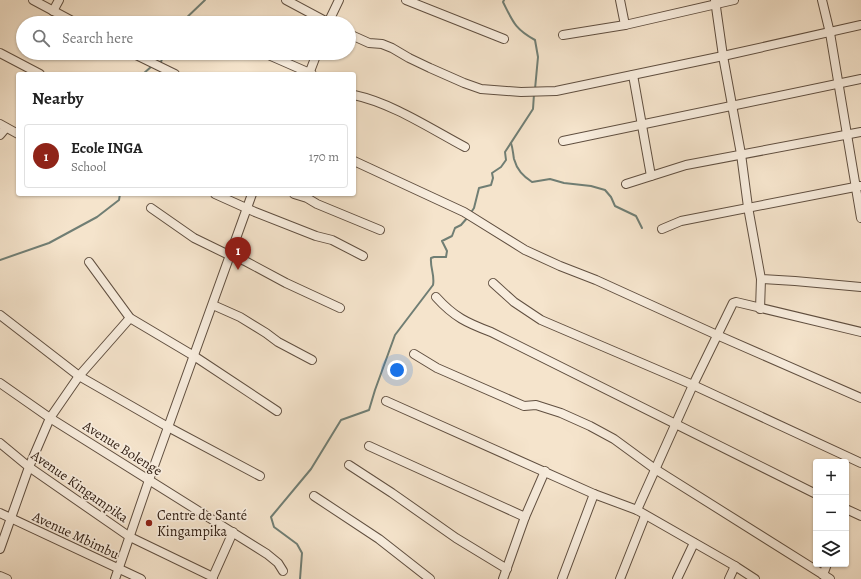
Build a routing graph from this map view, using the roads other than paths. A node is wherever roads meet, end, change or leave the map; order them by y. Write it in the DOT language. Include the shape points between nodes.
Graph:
graph roads {
  1 [pos="33,0"];
  2 [pos="59,0"];
  3 [pos="286,0"];
  4 [pos="339,0"];
  5 [pos="406,0"];
  6 [pos="620,0"];
  7 [pos="734,0"];
  8 [pos="822,0"];
  9 [pos="715,2"];
  10 [pos="53,11"];
  11 [pos="63,16"];
  12 [pos="315,16"];
  13 [pos="331,16"];
  14 [pos="625,25"];
  15 [pos="861,25"];
  16 [pos="830,33"];
  17 [pos="563,35"];
  18 [pos="356,37"];
  19 [pos="504,39"];
  20 [pos="0,53"];
  21 [pos="723,56"];
  22 [pos="146,60"];
  23 [pos="279,60"];
  24 [pos="315,60"];
  25 [pos="36,72"];
  26 [pos="171,72"];
  27 [pos="306,72"];
  28 [pos="311,72"];
  29 [pos="633,75"];
  30 [pos="861,79"];
  31 [pos="839,84"];
  32 [pos="356,95"];
  33 [pos="733,106"];
  34 [pos="643,124"];
  35 [pos="3,126"];
  36 [pos="861,132"];
  37 [pos="16,133"];
  38 [pos="0,135"];
  39 [pos="847,135"];
  40 [pos="563,141"];
  41 [pos="465,147"];
  42 [pos="741,154"];
  43 [pos="356,162"];
  44 [pos="651,176"];
  45 [pos="626,184"];
  46 [pos="858,186"];
  47 [pos="219,196"];
  48 [pos="251,196"];
  49 [pos="300,196"];
  50 [pos="748,207"];
  51 [pos="151,208"];
  52 [pos="246,208"];
  53 [pos="861,218"];
  54 [pos="662,229"];
  55 [pos="380,230"];
  56 [pos="231,256"];
  57 [pos="363,256"];
  58 [pos="89,262"];
  59 [pos="761,279"];
  60 [pos="493,283"];
  61 [pos="861,287"];
  62 [pos="436,297"];
  63 [pos="213,305"];
  64 [pos="340,308"];
  65 [pos="760,309"];
  66 [pos="0,315"];
  67 [pos="130,318"];
  68 [pos="861,332"];
  69 [pos="717,335"];
  70 [pos="414,354"];
  71 [pos="194,356"];
  72 [pos="312,360"];
  73 [pos="79,376"];
  74 [pos="0,383"];
  75 [pos="693,385"];
  76 [pos="861,398"];
  77 [pos="386,401"];
  78 [pos="277,411"];
  79 [pos="50,418"];
  80 [pos="675,425"];
  81 [pos="168,427"];
  82 [pos="0,443"];
  83 [pos="369,446"];
  84 [pos="861,463"];
  85 [pos="350,465"];
  86 [pos="29,467"];
  87 [pos="655,469"];
  88 [pos="545,472"];
  89 [pos="260,476"];
  90 [pos="149,480"];
  91 [pos="813,493"];
  92 [pos="594,494"];
  93 [pos="314,496"];
  94 [pos="637,510"];
  95 [pos="849,510"];
  96 [pos="0,513"];
  97 [pos="645,516"];
  98 [pos="861,516"];
  99 [pos="524,517"];
  100 [pos="11,518"];
  101 [pos="233,532"];
  102 [pos="130,537"];
  103 [pos="694,543"];
  104 [pos="0,549"];
  105 [pos="735,566"];
  106 [pos="118,569"];
  107 [pos="507,569"];
  108 [pos="283,571"];
  109 [pos="0,576"];
  110 [pos="827,577"];
  111 [pos="213,578"];
  112 [pos="7,579"];
  113 [pos="115,579"];
  114 [pos="141,579"];
  115 [pos="430,579"];
  116 [pos="503,579"];
  117 [pos="562,579"];
  118 [pos="620,579"];
  119 [pos="678,579"];
  120 [pos="729,579"];
  121 [pos="755,579"];
  1 -- 10 [label="street"];
  2 -- 10 [label="street"];
  3 -- 12 [label="street"];
  4 -- 13 [label="street"];
  5 -- 19 [label="street"];
  6 -- 14 [label="street"];
  7 -- 9 [label="street"];
  8 -- 16 [label="street"];
  9 -- 14 [label="street"];
  9 -- 21 [label="street"];
  10 -- 11 [label="street"];
  14 -- 17 [label="street"];
  15 -- 16 [label="street"];
  16 -- 21 [label="street"];
  16 -- 31 [label="street"];
  18 -- 29 [label="street" via="392,48 481,89 556,91"];
  20 -- 25 [label="street"];
  21 -- 29 [label="street"];
  21 -- 33 [label="street"];
  22 -- 26 [label="street"];
  23 -- 27 [label="street"];
  24 -- 28 [label="street"];
  29 -- 34 [label="street"];
  30 -- 31 [label="street"];
  31 -- 33 [label="street"];
  31 -- 39 [label="street"];
  32 -- 41 [label="street" via="411,117"];
  33 -- 34 [label="street"];
  33 -- 42 [label="street"];
  34 -- 40 [label="street"];
  34 -- 44 [label="street"];
  35 -- 37 [label="street"];
  35 -- 38 [label="street"];
  36 -- 39 [label="street"];
  39 -- 42 [label="street"];
  39 -- 46 [label="street"];
  42 -- 44 [label="street" via="686,165"];
  42 -- 50 [label="street"];
  43 -- 69 [label="street" via="464,212 525,250"];
  44 -- 45 [label="street"];
  46 -- 50 [label="street"];
  46 -- 53 [label="street"];
  47 -- 52 [label="street"];
  48 -- 52 [label="street"];
  49 -- 55 [label="street"];
  50 -- 54 [label="street" via="681,221"];
  50 -- 59 [label="street"];
  51 -- 56 [label="street" via="194,238"];
  52 -- 56 [label="street"];
  52 -- 57 [label="street" via="332,240"];
  56 -- 63 [label="street"];
  56 -- 64 [label="street"];
  58 -- 67 [label="street"];
  59 -- 61 [label="street"];
  59 -- 65 [label="street"];
  60 -- 75 [label="street" via="514,302 541,320"];
  62 -- 80 [label="street" via="449,310 469,323"];
  63 -- 71 [label="street"];
  63 -- 72 [label="street" via="240,317"];
  65 -- 68 [label="street"];
  65 -- 69 [label="street" via="733,303"];
  66 -- 73 [label="street"];
  67 -- 71 [label="street"];
  67 -- 73 [label="street"];
  69 -- 75 [label="street"];
  69 -- 76 [label="street"];
  70 -- 87 [label="street" via="437,368 524,406 538,405 590,426 614,439"];
  71 -- 78 [label="street"];
  71 -- 81 [label="street"];
  73 -- 79 [label="street"];
  73 -- 81 [label="street"];
  74 -- 79 [label="street, Avenue Bolenge"];
  75 -- 80 [label="street"];
  75 -- 84 [label="street"];
  77 -- 88 [label="street"];
  79 -- 86 [label="street"];
  79 -- 90 [label="street, Avenue Bolenge"];
  80 -- 87 [label="street"];
  80 -- 91 [label="street"];
  81 -- 89 [label="street"];
  81 -- 90 [label="street"];
  82 -- 86 [label="street, Avenue Kingampika"];
  83 -- 99 [label="street"];
  85 -- 107 [label="street" via="456,538"];
  86 -- 100 [label="street"];
  86 -- 102 [label="street, Avenue Kingampika"];
  87 -- 94 [label="street"];
  87 -- 110 [label="street"];
  88 -- 92 [label="street"];
  88 -- 99 [label="street"];
  90 -- 101 [label="street, Avenue Bolenge"];
  90 -- 102 [label="street"];
  92 -- 94 [label="street"];
  92 -- 117 [label="street"];
  93 -- 115 [label="street" via="379,539"];
  94 -- 97 [label="street"];
  95 -- 98 [label="street"];
  96 -- 100 [label="street, Avenue Mbimbu"];
  97 -- 103 [label="street"];
  97 -- 118 [label="street"];
  99 -- 107 [label="street"];
  100 -- 104 [label="street"];
  100 -- 106 [label="street, Avenue Mbimbu"];
  101 -- 108 [label="street, Avenue Bolenge" via="267,554"];
  101 -- 111 [label="street"];
  102 -- 106 [label="street"];
  102 -- 111 [label="street, Avenue Kingampika"];
  103 -- 105 [label="street"];
  103 -- 119 [label="street"];
  105 -- 120 [label="street"];
  105 -- 121 [label="street"];
  106 -- 113 [label="street"];
  106 -- 114 [label="street, Avenue Mbimbu"];
  107 -- 116 [label="street"];
  109 -- 112 [label="street"];
}
